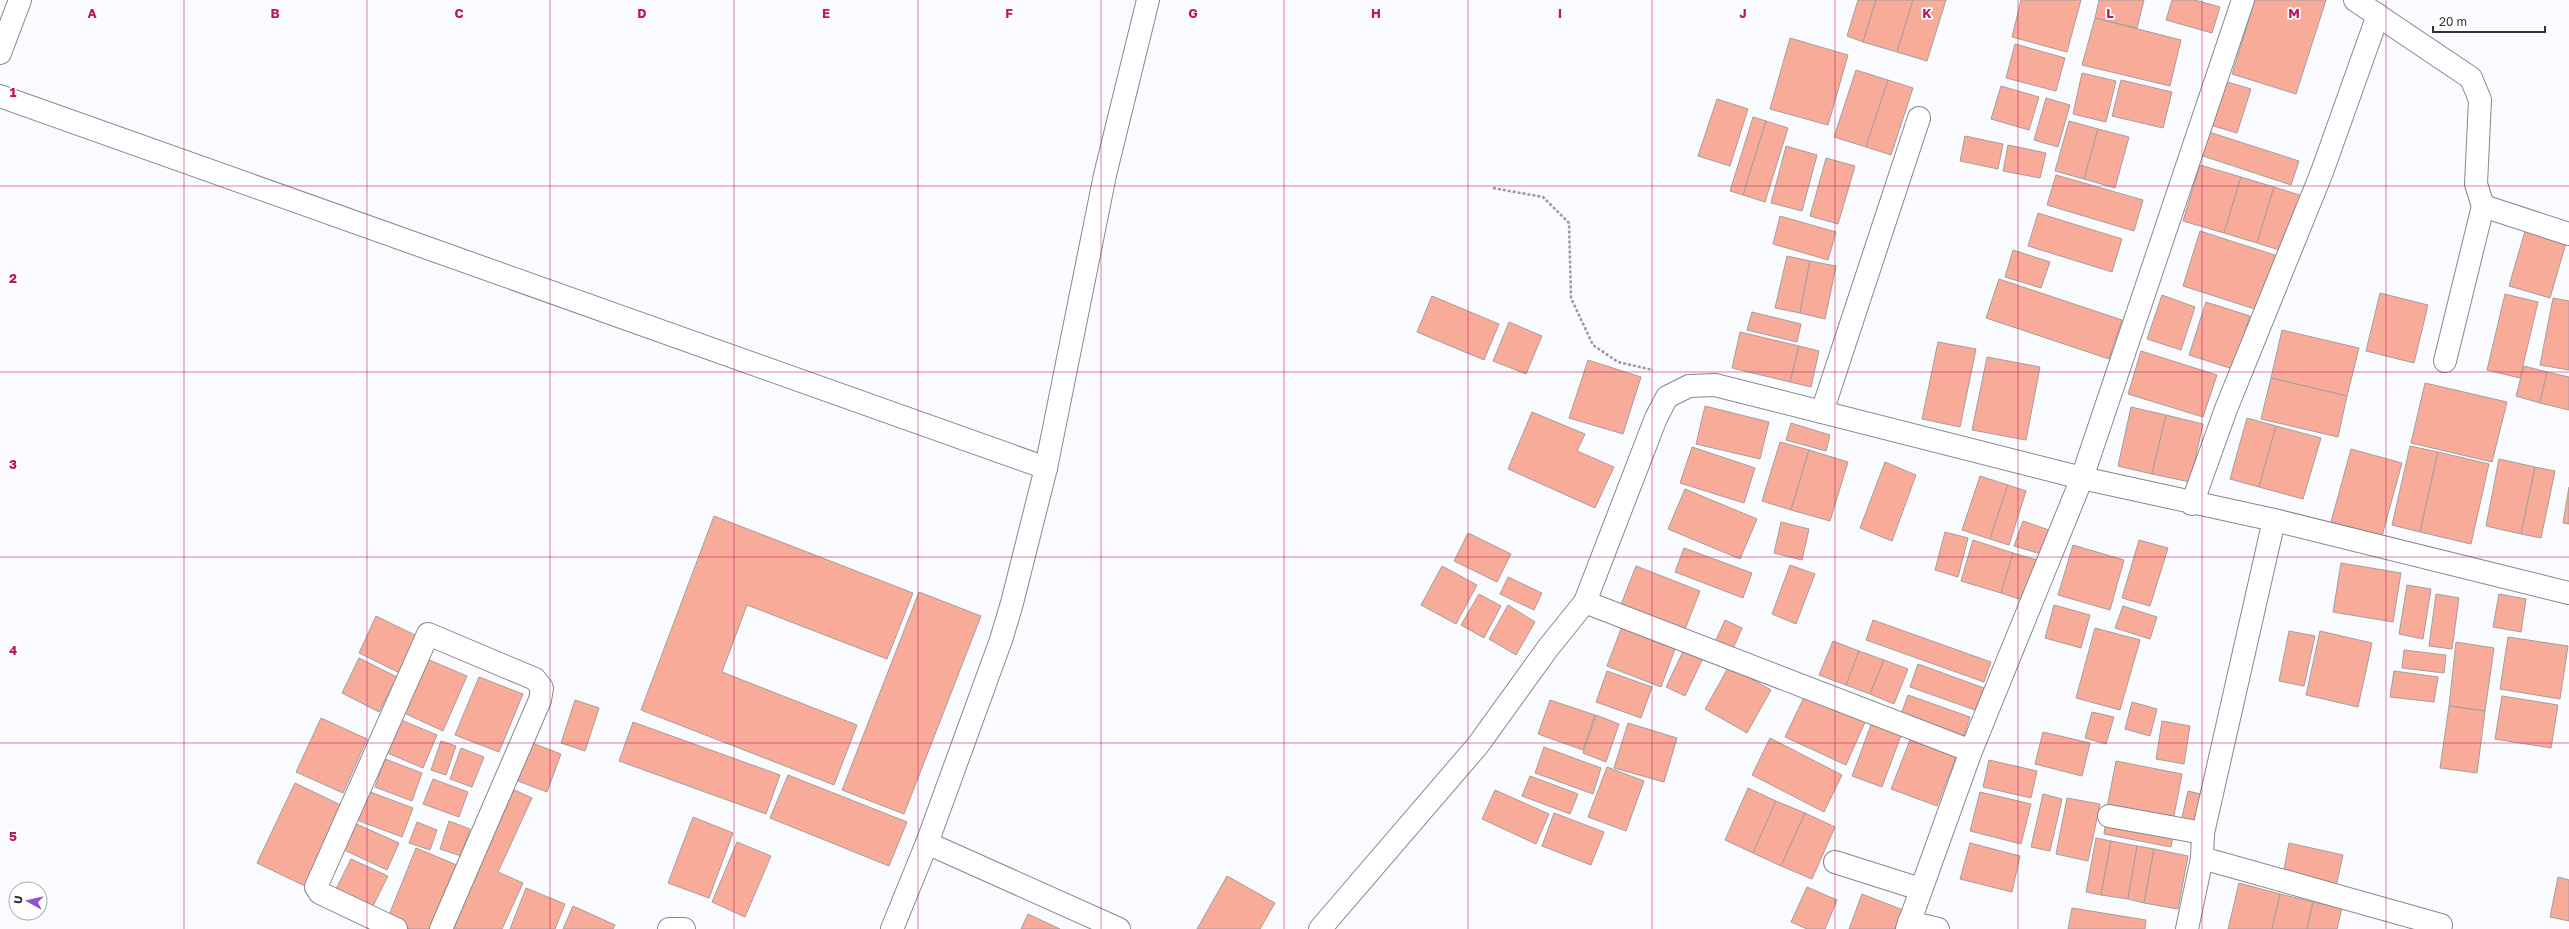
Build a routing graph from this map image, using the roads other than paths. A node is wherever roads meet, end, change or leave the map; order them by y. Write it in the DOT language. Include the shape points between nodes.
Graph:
graph roads {
  1 [pos="20,0"];
  2 [pos="1148,0"];
  3 [pos="2243,0"];
  4 [pos="2354,0"];
  5 [pos="2378,15"];
  6 [pos="0,53"];
  7 [pos="0,96"];
  8 [pos="1919,118"];
  9 [pos="2483,206"];
  10 [pos="2569,234"];
  11 [pos="2445,361"];
  12 [pos="1822,412"];
  13 [pos="1046,468"];
  14 [pos="2082,478"];
  15 [pos="2192,504"];
  16 [pos="2274,520"];
  17 [pos="2569,593"];
  18 [pos="1585,602"];
  19 [pos="1971,751"];
  20 [pos="2109,816"];
  21 [pos="2203,833"];
  22 [pos="927,843"];
  23 [pos="2202,858"];
  24 [pos="1835,862"];
  25 [pos="1920,889"];
  26 [pos="2441,925"];
  27 [pos="1908,926"];
  28 [pos="396,929"];
  29 [pos="441,929"];
  30 [pos="668,929"];
  31 [pos="684,929"];
  32 [pos="892,929"];
  33 [pos="1119,929"];
  34 [pos="1320,929"];
  35 [pos="1938,929"];
  36 [pos="2187,929"];
  1 -- 6 [label="street"];
  2 -- 13 [label="street" via="1105,175"];
  3 -- 14 [label="street"];
  4 -- 5 [label="street"];
  5 -- 9 [label="street" via="2471,78 2480,100 2476,184"];
  5 -- 15 [label="street" via="2322,172 2226,409"];
  7 -- 13 [label="street"];
  8 -- 12 [label="street"];
  9 -- 10 [label="street"];
  9 -- 11 [label="street"];
  12 -- 14 [label="street"];
  12 -- 18 [label="street" via="1715,385 1689,386 1667,397 1656,418"];
  13 -- 22 [label="street" via="1001,640"];
  14 -- 15 [label="street"];
  14 -- 19 [label="street"];
  15 -- 16 [label="street"];
  16 -- 17 [label="street"];
  16 -- 21 [label="street"];
  18 -- 19 [label="street"];
  18 -- 34 [label="street" via="1548,648 1478,745"];
  19 -- 25 [label="street"];
  20 -- 21 [label="street"];
  21 -- 23 [label="street"];
  22 -- 32 [label="street"];
  22 -- 33 [label="street"];
  23 -- 26 [label="street"];
  23 -- 36 [label="street"];
  24 -- 25 [label="street"];
  25 -- 27 [label="street"];
  27 -- 35 [label="street"];
  28 -- 29 [label="street" via="320,893 316,887 428,634 535,679 542,688 540,700"];
  30 -- 31 [label="street"];
}
